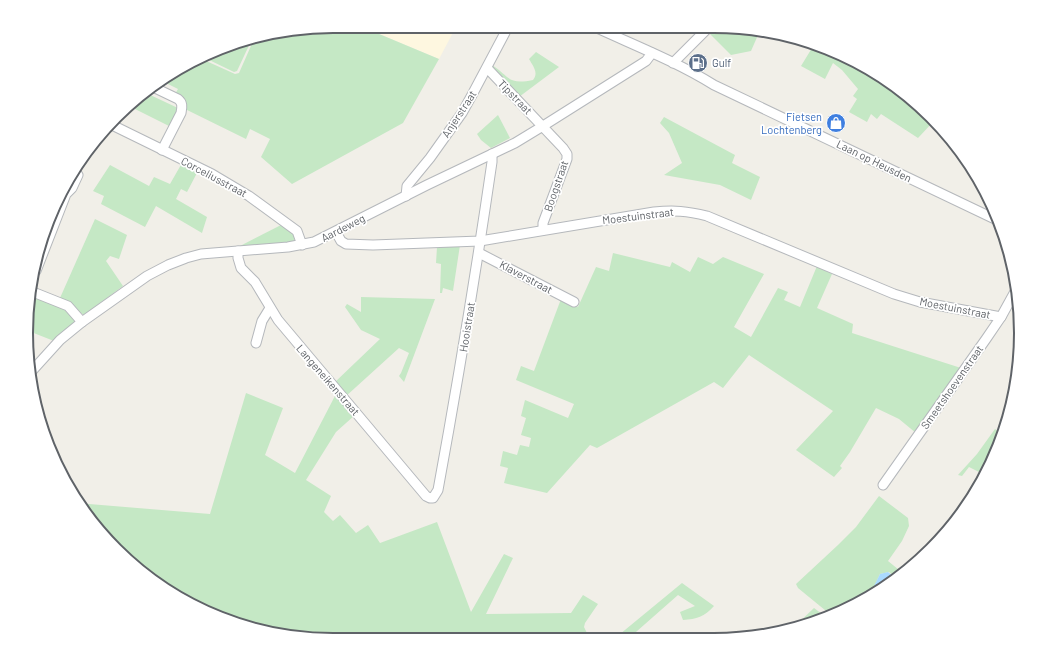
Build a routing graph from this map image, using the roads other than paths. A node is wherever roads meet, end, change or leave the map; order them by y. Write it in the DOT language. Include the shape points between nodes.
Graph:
graph roads {
  1 [pos="505,33"];
  2 [pos="608,33"];
  3 [pos="703,33"];
  4 [pos="652,53"];
  5 [pos="673,63"];
  6 [pos="487,68"];
  7 [pos="158,89"];
  8 [pos="544,126"];
  9 [pos="115,127"];
  10 [pos="162,150"];
  11 [pos="492,154"];
  12 [pos="78,176"];
  13 [pos="69,191"];
  14 [pos="406,196"];
  15 [pos="991,218"];
  16 [pos="544,230"];
  17 [pos="336,232"];
  18 [pos="480,241"];
  19 [pos="302,245"];
  20 [pos="238,251"];
  21 [pos="479,253"];
  22 [pos="36,293"];
  23 [pos="1011,298"];
  24 [pos="574,302"];
  25 [pos="270,308"];
  26 [pos="1001,317"];
  27 [pos="82,322"];
  28 [pos="256,343"];
  29 [pos="35,367"];
  30 [pos="883,485"];
  31 [pos="433,498"];
  1 -- 6 [label="street, Anjerstraat"];
  2 -- 4 [label="street, Laan op Heusden"];
  3 -- 5 [label="street"];
  4 -- 5 [label="street, Laan op Heusden"];
  4 -- 8 [label="street, Aardeweg" via="646,61"];
  5 -- 15 [label="street, Laan op Heusden"];
  6 -- 8 [label="street, Tipstraat"];
  6 -- 14 [label="street, Anjerstraat" via="451,128 407,186"];
  7 -- 10 [label="street" via="181,101 182,107"];
  8 -- 11 [label="street, Aardeweg"];
  8 -- 16 [label="street, Boogstraat" via="567,154 543,222"];
  9 -- 10 [label="street, Corceliusstraat"];
  10 -- 19 [label="street, Corceliusstraat" via="212,174 249,196 297,230"];
  11 -- 14 [label="street, Aardeweg"];
  11 -- 18 [label="street, Hooistraat"];
  12 -- 13 [label="street"];
  14 -- 17 [label="street, Aardeweg"];
  16 -- 18 [label="street, Moestuinstraat"];
  16 -- 26 [label="street, Moestuinstraat" via="654,212 689,211 717,220 894,294 920,302"];
  17 -- 18 [label="street, Moestuinstraat" via="346,244"];
  17 -- 19 [label="street, Aardeweg"];
  18 -- 21 [label="street, Hooistraat"];
  19 -- 20 [label="street, Aardeweg"];
  20 -- 25 [label="street, Langeneikenstraat" via="241,268 255,282"];
  20 -- 27 [label="street, Aardeweg" via="201,254 172,263 147,276"];
  21 -- 24 [label="street, Klaverstraat"];
  21 -- 31 [label="street, Hooistraat" via="438,490"];
  22 -- 27 [label="street" via="68,306"];
  23 -- 26 [label="street, Smeetshoevenstraat"];
  25 -- 28 [label="street" via="262,321"];
  25 -- 31 [label="street, Langeneikenstraat" via="426,496"];
  26 -- 30 [label="street, Smeetshoevenstraat"];
  27 -- 29 [label="street, Aardeweg" via="60,340"];
}
